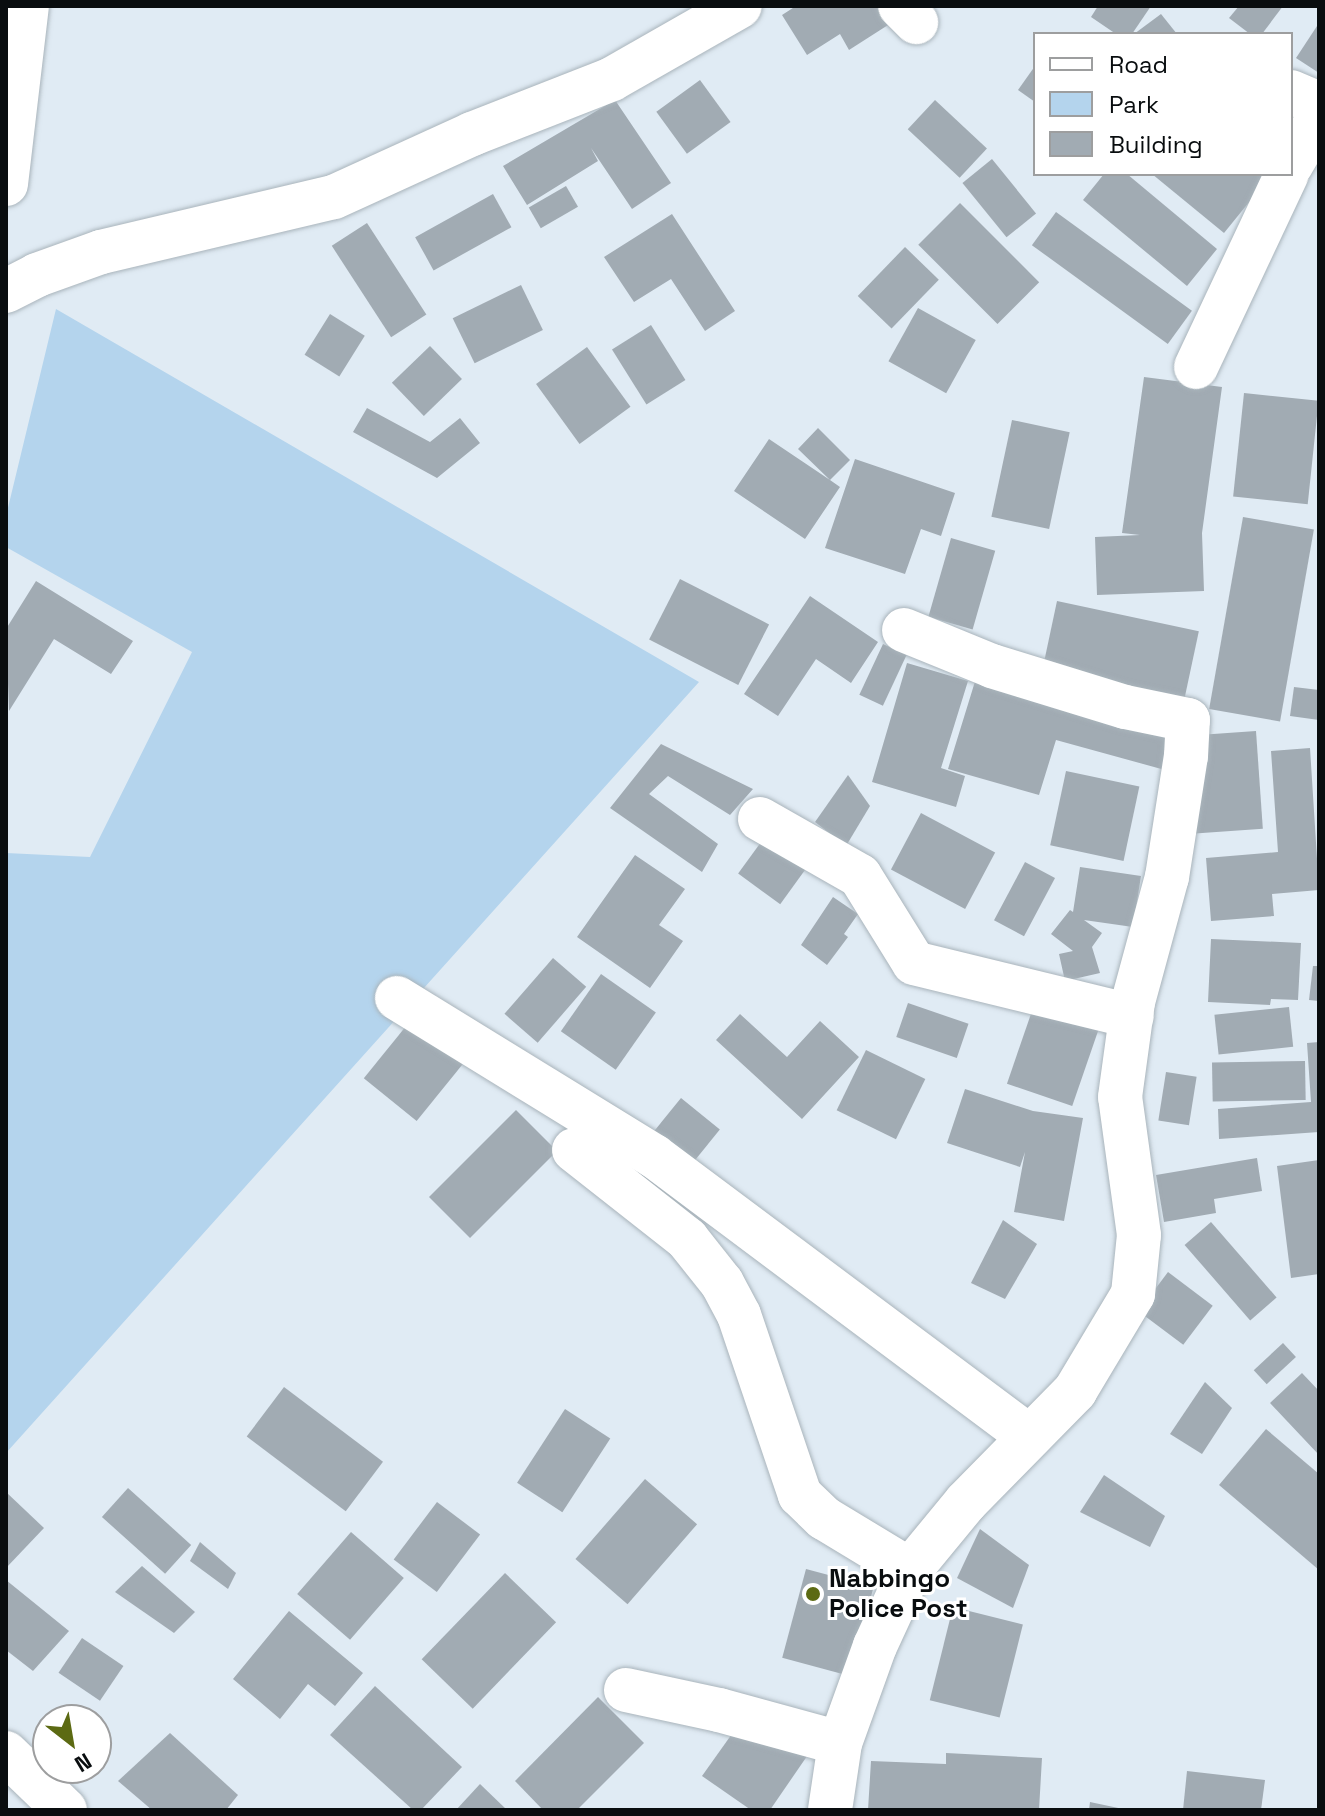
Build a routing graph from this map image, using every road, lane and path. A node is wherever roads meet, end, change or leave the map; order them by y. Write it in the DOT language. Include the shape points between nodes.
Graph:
graph roads {
  1 [pos="27,6"];
  2 [pos="740,6"];
  3 [pos="1293,93"];
  4 [pos="1319,104"];
  5 [pos="1319,117"];
  6 [pos="1293,162"];
  7 [pos="1286,176"];
  8 [pos="6,184"];
  9 [pos="6,291"];
  10 [pos="1196,367"];
  11 [pos="904,630"];
  12 [pos="760,819"];
  13 [pos="397,998"];
  14 [pos="1132,1016"];
  15 [pos="574,1150"];
  16 [pos="1030,1437"];
  17 [pos="910,1570"];
  18 [pos="626,1690"];
  19 [pos="840,1743"];
  20 [pos="6,1753"];
  21 [pos="65,1810"];
  22 [pos="830,1810"];
  1 -- 8 [label="street"];
  2 -- 9 [label="street" via="612,79 472,134 334,197 101,252"];
  3 -- 4 [label="street"];
  5 -- 6 [label="street"];
  7 -- 10 [label="street"];
  11 -- 14 [label="street" via="992,666 1125,707 1188,720 1167,877"];
  12 -- 14 [label="street" via="860,876 914,963"];
  13 -- 16 [label="street" via="654,1156"];
  14 -- 16 [label="street" via="1120,1097 1139,1235 1133,1294 1075,1391"];
  15 -- 17 [label="street" via="687,1239 722,1283 739,1315 800,1495 824,1518"];
  16 -- 17 [label="street"];
  17 -- 19 [label="street"];
  18 -- 19 [label="street"];
  19 -- 22 [label="street"];
  20 -- 21 [label="street"];
}
